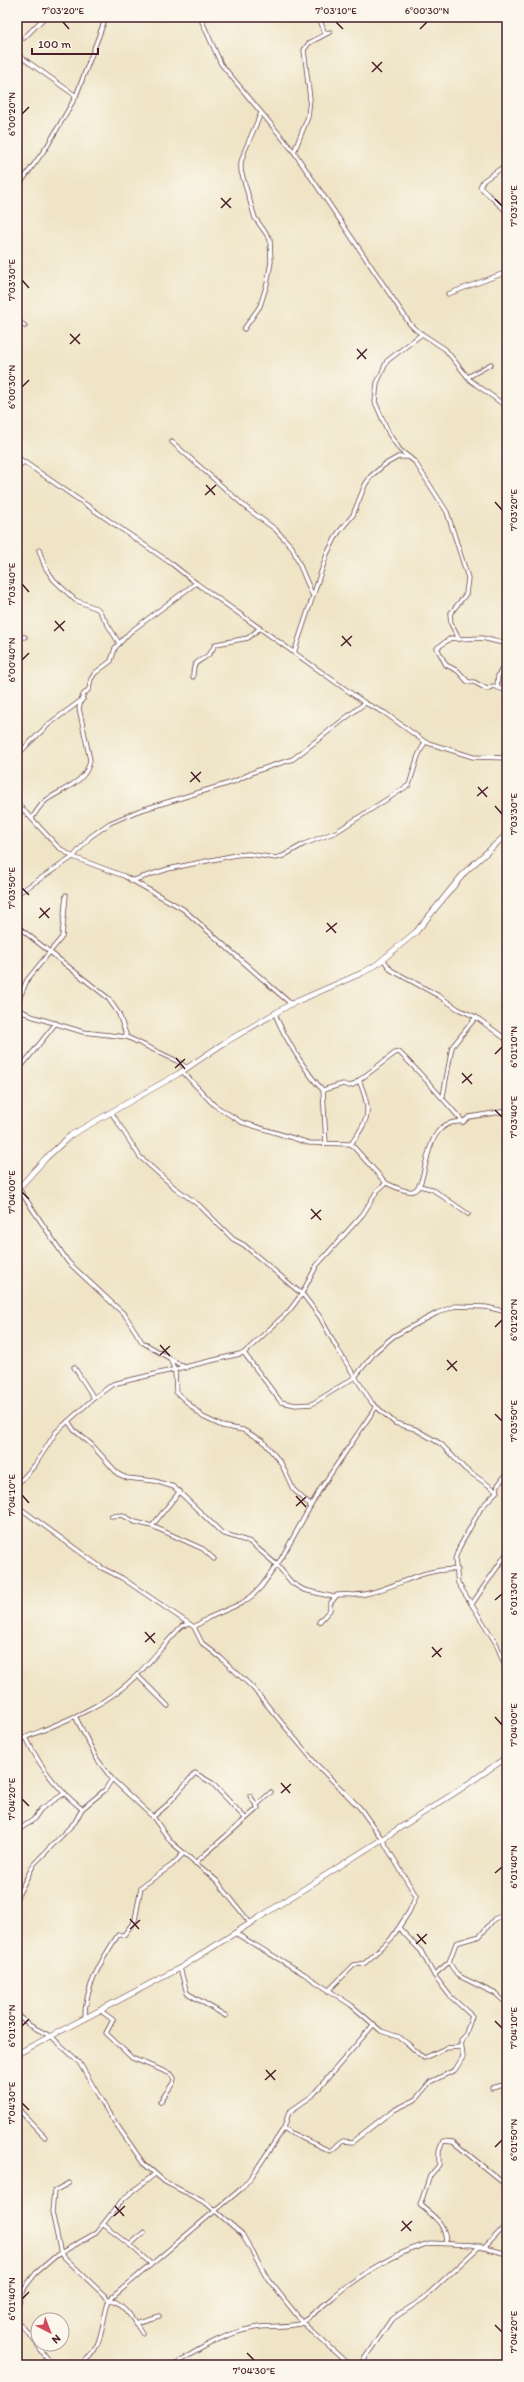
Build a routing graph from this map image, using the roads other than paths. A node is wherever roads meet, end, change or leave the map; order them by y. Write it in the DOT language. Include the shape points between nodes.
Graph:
graph roads {
  1 [pos="45,17"];
  2 [pos="106,17"];
  3 [pos="200,17"];
  4 [pos="319,17"];
  5 [pos="330,32"];
  6 [pos="326,34"];
  7 [pos="24,38"];
  8 [pos="17,54"];
  9 [pos="76,96"];
  10 [pos="261,113"];
  11 [pos="294,152"];
  12 [pos="500,169"];
  13 [pos="17,188"];
  14 [pos="507,212"];
  15 [pos="507,272"];
  16 [pos="448,294"];
  17 [pos="17,320"];
  18 [pos="25,326"];
  19 [pos="244,329"];
  20 [pos="422,334"];
  21 [pos="490,364"];
  22 [pos="468,377"];
  23 [pos="507,407"];
  24 [pos="172,442"];
  25 [pos="400,450"];
  26 [pos="403,456"];
  27 [pos="17,457"];
  28 [pos="410,457"];
  29 [pos="24,462"];
  30 [pos="17,467"];
  31 [pos="39,550"];
  32 [pos="196,583"];
  33 [pos="312,594"];
  34 [pos="260,628"];
  35 [pos="17,637"];
  36 [pos="25,637"];
  37 [pos="459,639"];
  38 [pos="119,643"];
  39 [pos="507,644"];
  40 [pos="294,653"];
  41 [pos="507,659"];
  42 [pos="193,677"];
  43 [pos="496,685"];
  44 [pos="507,691"];
  45 [pos="83,699"];
  46 [pos="365,703"];
  47 [pos="75,704"];
  48 [pos="79,708"];
  49 [pos="425,742"];
  50 [pos="17,755"];
  51 [pos="507,758"];
  52 [pos="17,803"];
  53 [pos="32,818"];
  54 [pos="507,834"];
  55 [pos="73,857"];
  56 [pos="131,881"];
  57 [pos="17,894"];
  58 [pos="66,895"];
  59 [pos="17,926"];
  60 [pos="50,951"];
  61 [pos="383,959"];
  62 [pos="291,1004"];
  63 [pos="18,1008"];
  64 [pos="275,1013"];
  65 [pos="476,1017"];
  66 [pos="56,1023"];
  67 [pos="127,1037"];
  68 [pos="507,1040"];
  69 [pos="184,1070"];
  70 [pos="17,1072"];
  71 [pos="360,1080"];
  72 [pos="323,1090"];
  73 [pos="443,1096"];
  74 [pos="507,1111"];
  75 [pos="111,1112"];
  76 [pos="463,1122"];
  77 [pos="326,1143"];
  78 [pos="351,1144"];
  79 [pos="386,1183"];
  80 [pos="419,1186"];
  81 [pos="18,1190"];
  82 [pos="468,1214"];
  83 [pos="301,1295"];
  84 [pos="507,1312"];
  85 [pos="244,1353"];
  86 [pos="171,1360"];
  87 [pos="74,1368"];
  88 [pos="186,1368"];
  89 [pos="175,1370"];
  90 [pos="355,1377"];
  91 [pos="94,1398"];
  92 [pos="374,1408"];
  93 [pos="68,1421"];
  94 [pos="507,1473"];
  95 [pos="17,1485"];
  96 [pos="180,1491"];
  97 [pos="497,1491"];
  98 [pos="17,1506"];
  99 [pos="310,1506"];
  100 [pos="111,1516"];
  101 [pos="152,1526"];
  102 [pos="507,1553"];
  103 [pos="214,1559"];
  104 [pos="277,1565"];
  105 [pos="458,1570"];
  106 [pos="334,1597"];
  107 [pos="472,1604"];
  108 [pos="182,1618"];
  109 [pos="319,1622"];
  110 [pos="190,1624"];
  111 [pos="182,1626"];
  112 [pos="194,1627"];
  113 [pos="507,1670"];
  114 [pos="137,1675"];
  115 [pos="168,1706"];
  116 [pos="76,1718"];
  117 [pos="26,1737"];
  118 [pos="17,1740"];
  119 [pos="507,1758"];
  120 [pos="112,1779"];
  121 [pos="271,1792"];
  122 [pos="65,1793"];
  123 [pos="250,1796"];
  124 [pos="258,1804"];
  125 [pos="82,1809"];
  126 [pos="153,1816"];
  127 [pos="245,1818"];
  128 [pos="17,1831"];
  129 [pos="382,1839"];
  130 [pos="184,1853"];
  131 [pos="195,1863"];
  132 [pos="17,1896"];
  133 [pos="507,1914"];
  134 [pos="250,1923"];
  135 [pos="399,1928"];
  136 [pos="235,1933"];
  137 [pos="449,1962"];
  138 [pos="180,1968"];
  139 [pos="434,1975"];
  140 [pos="328,1991"];
  141 [pos="507,2004"];
  142 [pos="100,2010"];
  143 [pos="17,2014"];
  144 [pos="226,2016"];
  145 [pos="86,2018"];
  146 [pos="374,2024"];
  147 [pos="52,2037"];
  148 [pos="460,2047"];
  149 [pos="17,2054"];
  150 [pos="507,2084"];
  151 [pos="492,2088"];
  152 [pos="160,2102"];
  153 [pos="17,2105"];
  154 [pos="284,2128"];
  155 [pos="45,2136"];
  156 [pos="155,2174"];
  157 [pos="70,2183"];
  158 [pos="507,2186"];
  159 [pos="214,2210"];
  160 [pos="507,2224"];
  161 [pos="104,2225"];
  162 [pos="144,2232"];
  163 [pos="446,2243"];
  164 [pos="130,2245"];
  165 [pos="480,2246"];
  166 [pos="485,2247"];
  167 [pos="62,2254"];
  168 [pos="507,2254"];
  169 [pos="150,2264"];
  170 [pos="109,2300"];
  171 [pos="17,2308"];
  172 [pos="160,2316"];
  173 [pos="17,2321"];
  174 [pos="303,2322"];
  175 [pos="135,2323"];
  176 [pos="142,2333"];
  177 [pos="52,2365"];
  178 [pos="80,2365"];
  179 [pos="173,2365"];
  180 [pos="349,2365"];
  181 [pos="360,2365"];
  1 -- 7 [label="street"];
  2 -- 9 [label="street"];
  3 -- 10 [label="street" via="221,64"];
  4 -- 6 [label="street"];
  5 -- 6 [label="street"];
  6 -- 11 [label="street" via="309,43 304,50 310,99 308,117"];
  8 -- 9 [label="street"];
  9 -- 13 [label="street" via="48,145"];
  10 -- 11 [label="street"];
  10 -- 19 [label="street" via="245,150 241,171 256,218 270,239 271,262 260,306"];
  11 -- 20 [label="street" via="378,279 410,324"];
  12 -- 14 [label="street" via="483,181 480,187"];
  15 -- 16 [label="street"];
  17 -- 18 [label="street"];
  20 -- 22 [label="street" via="445,349"];
  20 -- 25 [label="street" via="387,361 377,383 375,402 378,412"];
  21 -- 22 [label="street"];
  22 -- 23 [label="street"];
  24 -- 33 [label="street" via="249,510 271,525 292,547"];
  25 -- 26 [label="street"];
  25 -- 28 [label="street"];
  26 -- 28 [label="street"];
  26 -- 33 [label="street" via="376,471 365,485 353,515 338,533 326,554"];
  27 -- 29 [label="street"];
  28 -- 37 [label="street" via="447,512 466,570 466,594 450,618 454,633"];
  29 -- 30 [label="street"];
  29 -- 32 [label="street"];
  31 -- 38 [label="street" via="45,567 54,580 75,600 98,609"];
  32 -- 34 [label="street"];
  32 -- 38 [label="street"];
  33 -- 40 [label="street"];
  34 -- 40 [label="street"];
  34 -- 42 [label="street" via="248,638 216,644 209,654 196,662"];
  35 -- 36 [label="street"];
  37 -- 39 [label="street" via="482,638"];
  37 -- 43 [label="street" via="451,638 437,648 446,665 458,671 468,682 474,682 487,689"];
  38 -- 45 [label="street" via="111,661 91,679"];
  40 -- 46 [label="street"];
  41 -- 43 [label="street"];
  43 -- 44 [label="street"];
  45 -- 47 [label="street"];
  45 -- 48 [label="street"];
  46 -- 49 [label="street" via="385,713"];
  46 -- 55 [label="street" via="293,759 256,771 233,782 138,811 110,823 90,837"];
  47 -- 48 [label="street"];
  47 -- 50 [label="street" via="49,724"];
  48 -- 53 [label="street" via="90,760 89,768 82,778 47,799"];
  49 -- 51 [label="street" via="473,757"];
  49 -- 56 [label="street" via="409,785 336,832 276,858 236,855 168,869"];
  52 -- 53 [label="street"];
  53 -- 55 [label="street" via="58,847"];
  54 -- 61 [label="street" via="465,872 416,932"];
  55 -- 56 [label="street"];
  55 -- 57 [label="street"];
  56 -- 62 [label="street" via="183,909"];
  58 -- 60 [label="street" via="62,937"];
  59 -- 60 [label="street"];
  60 -- 63 [label="street" via="27,980"];
  60 -- 67 [label="street" via="114,1005"];
  61 -- 62 [label="street" via="362,974"];
  61 -- 65 [label="street" via="391,970"];
  62 -- 64 [label="street"];
  63 -- 66 [label="street" via="31,1016"];
  64 -- 69 [label="street"];
  64 -- 72 [label="street" via="285,1036"];
  65 -- 68 [label="street"];
  65 -- 73 [label="street" via="452,1047"];
  66 -- 67 [label="street" via="83,1032"];
  66 -- 70 [label="street"];
  67 -- 69 [label="street" via="177,1061"];
  69 -- 75 [label="street"];
  69 -- 77 [label="street" via="214,1105 241,1122 309,1143"];
  71 -- 72 [label="street" via="349,1086 343,1084"];
  71 -- 73 [label="street" via="399,1052 428,1084"];
  71 -- 78 [label="street" via="368,1107 364,1126"];
  72 -- 77 [label="street"];
  73 -- 76 [label="street"];
  74 -- 76 [label="street" via="469,1117"];
  75 -- 81 [label="street" via="61,1143"];
  75 -- 83 [label="street" via="140,1157"];
  76 -- 80 [label="street" via="455,1122 444,1127 434,1138 425,1160"];
  77 -- 78 [label="street"];
  78 -- 79 [label="street"];
  79 -- 80 [label="street" via="407,1191 413,1191"];
  79 -- 83 [label="street" via="377,1191 363,1214 317,1265"];
  80 -- 82 [label="street" via="432,1189"];
  81 -- 86 [label="street" via="68,1262 124,1315 142,1342"];
  83 -- 85 [label="street" via="289,1311"];
  83 -- 90 [label="street" via="320,1317"];
  84 -- 90 [label="street" via="496,1308 455,1306 437,1313 394,1336 376,1351"];
  85 -- 88 [label="street"];
  85 -- 90 [label="street" via="281,1402 296,1405 312,1404"];
  86 -- 88 [label="street"];
  86 -- 89 [label="street"];
  87 -- 91 [label="street"];
  88 -- 89 [label="street"];
  89 -- 91 [label="street" via="113,1384"];
  89 -- 99 [label="street" via="176,1392 203,1417 222,1426 242,1430 263,1441 281,1463 293,1489"];
  90 -- 92 [label="street"];
  91 -- 93 [label="street"];
  92 -- 97 [label="street" via="395,1424 415,1429 441,1444 466,1469"];
  92 -- 99 [label="street"];
  93 -- 95 [label="street" via="52,1437 35,1465"];
  93 -- 96 [label="street" via="118,1474 132,1479 155,1481"];
  94 -- 97 [label="street" via="498,1485"];
  96 -- 101 [label="street"];
  96 -- 104 [label="street" via="200,1514 214,1523 222,1533 250,1542"];
  97 -- 105 [label="street" via="481,1508 459,1548 455,1559"];
  98 -- 108 [label="street" via="102,1568 122,1578"];
  99 -- 104 [label="street"];
  100 -- 101 [label="street" via="122,1515 135,1522"];
  101 -- 103 [label="street" via="202,1549"];
  102 -- 107 [label="street"];
  104 -- 106 [label="street" via="292,1583 304,1590"];
  104 -- 112 [label="street" via="252,1596"];
  105 -- 106 [label="street" via="433,1570 364,1595 348,1594"];
  105 -- 107 [label="street" via="458,1583"];
  106 -- 109 [label="street" via="330,1610"];
  107 -- 113 [label="street" via="496,1643"];
  108 -- 110 [label="street"];
  108 -- 111 [label="street"];
  110 -- 111 [label="street"];
  110 -- 112 [label="street"];
  111 -- 114 [label="street"];
  112 -- 129 [label="street" via="202,1644 252,1687 316,1764 360,1808"];
  114 -- 115 [label="street"];
  114 -- 116 [label="street" via="108,1698"];
  116 -- 117 [label="street"];
  116 -- 120 [label="street"];
  117 -- 118 [label="street"];
  117 -- 122 [label="street" via="34,1756"];
  119 -- 129 [label="street"];
  120 -- 125 [label="street" via="105,1790"];
  120 -- 126 [label="street"];
  121 -- 124 [label="street"];
  122 -- 125 [label="street"];
  122 -- 128 [label="street" via="41,1809 33,1820"];
  123 -- 124 [label="street"];
  124 -- 127 [label="street" via="258,1808"];
  125 -- 132 [label="street" via="75,1822 34,1864"];
  126 -- 127 [label="street" via="167,1805 195,1773 212,1783"];
  126 -- 130 [label="street" via="171,1842"];
  127 -- 131 [label="street"];
  129 -- 134 [label="street"];
  129 -- 135 [label="street" via="416,1896"];
  130 -- 131 [label="street"];
  130 -- 145 [label="street" via="141,1887 135,1920 124,1935 118,1934 91,1985 85,2008"];
  131 -- 134 [label="street" via="217,1881"];
  133 -- 137 [label="street" via="494,1919 480,1936 456,1943"];
  134 -- 136 [label="street"];
  135 -- 139 [label="street" via="421,1951"];
  135 -- 140 [label="street" via="365,1963 354,1965"];
  136 -- 138 [label="street"];
  136 -- 140 [label="street"];
  137 -- 139 [label="street"];
  137 -- 141 [label="street" via="457,1975 496,1994"];
  138 -- 142 [label="street"];
  138 -- 144 [label="street" via="187,1994"];
  139 -- 148 [label="street" via="450,1996 472,2016 465,2036 460,2040"];
  140 -- 146 [label="street"];
  142 -- 145 [label="street"];
  142 -- 152 [label="street" via="113,2020 106,2033 132,2058 174,2078"];
  143 -- 147 [label="street" via="29,2025"];
  145 -- 147 [label="street"];
  146 -- 148 [label="street" via="381,2031 399,2037 424,2058 446,2048"];
  146 -- 154 [label="street" via="312,2096 289,2112"];
  147 -- 149 [label="street"];
  147 -- 156 [label="street" via="79,2062 108,2112 143,2163"];
  148 -- 154 [label="street" via="463,2057 455,2070 430,2082 415,2100 392,2111 352,2142 343,2141 330,2150 291,2134"];
  150 -- 151 [label="street"];
  153 -- 155 [label="street"];
  154 -- 159 [label="street" via="241,2189"];
  156 -- 159 [label="street"];
  156 -- 161 [label="street" via="123,2198"];
  157 -- 167 [label="street" via="54,2191 52,2197 52,2212"];
  158 -- 163 [label="street" via="453,2142 443,2141 439,2151 439,2166 430,2176 420,2205 434,2214 445,2230"];
  159 -- 169 [label="street"];
  159 -- 174 [label="street" via="242,2234 268,2279"];
  160 -- 166 [label="street"];
  161 -- 164 [label="street"];
  161 -- 167 [label="street" via="96,2233"];
  162 -- 164 [label="street"];
  163 -- 165 [label="street"];
  163 -- 174 [label="street" via="430,2243 396,2255 347,2286"];
  164 -- 169 [label="street"];
  165 -- 166 [label="street"];
  165 -- 181 [label="street" via="424,2298 391,2320"];
  166 -- 168 [label="street"];
  167 -- 170 [label="street"];
  167 -- 171 [label="street" via="57,2255 36,2273 25,2287"];
  169 -- 170 [label="street"];
  170 -- 175 [label="street" via="113,2300"];
  170 -- 178 [label="street" via="100,2341 88,2359"];
  172 -- 175 [label="street"];
  173 -- 177 [label="street" via="32,2336"];
  174 -- 179 [label="street" via="276,2328 253,2328 222,2337"];
  174 -- 180 [label="street"];
  175 -- 176 [label="street"];
}
